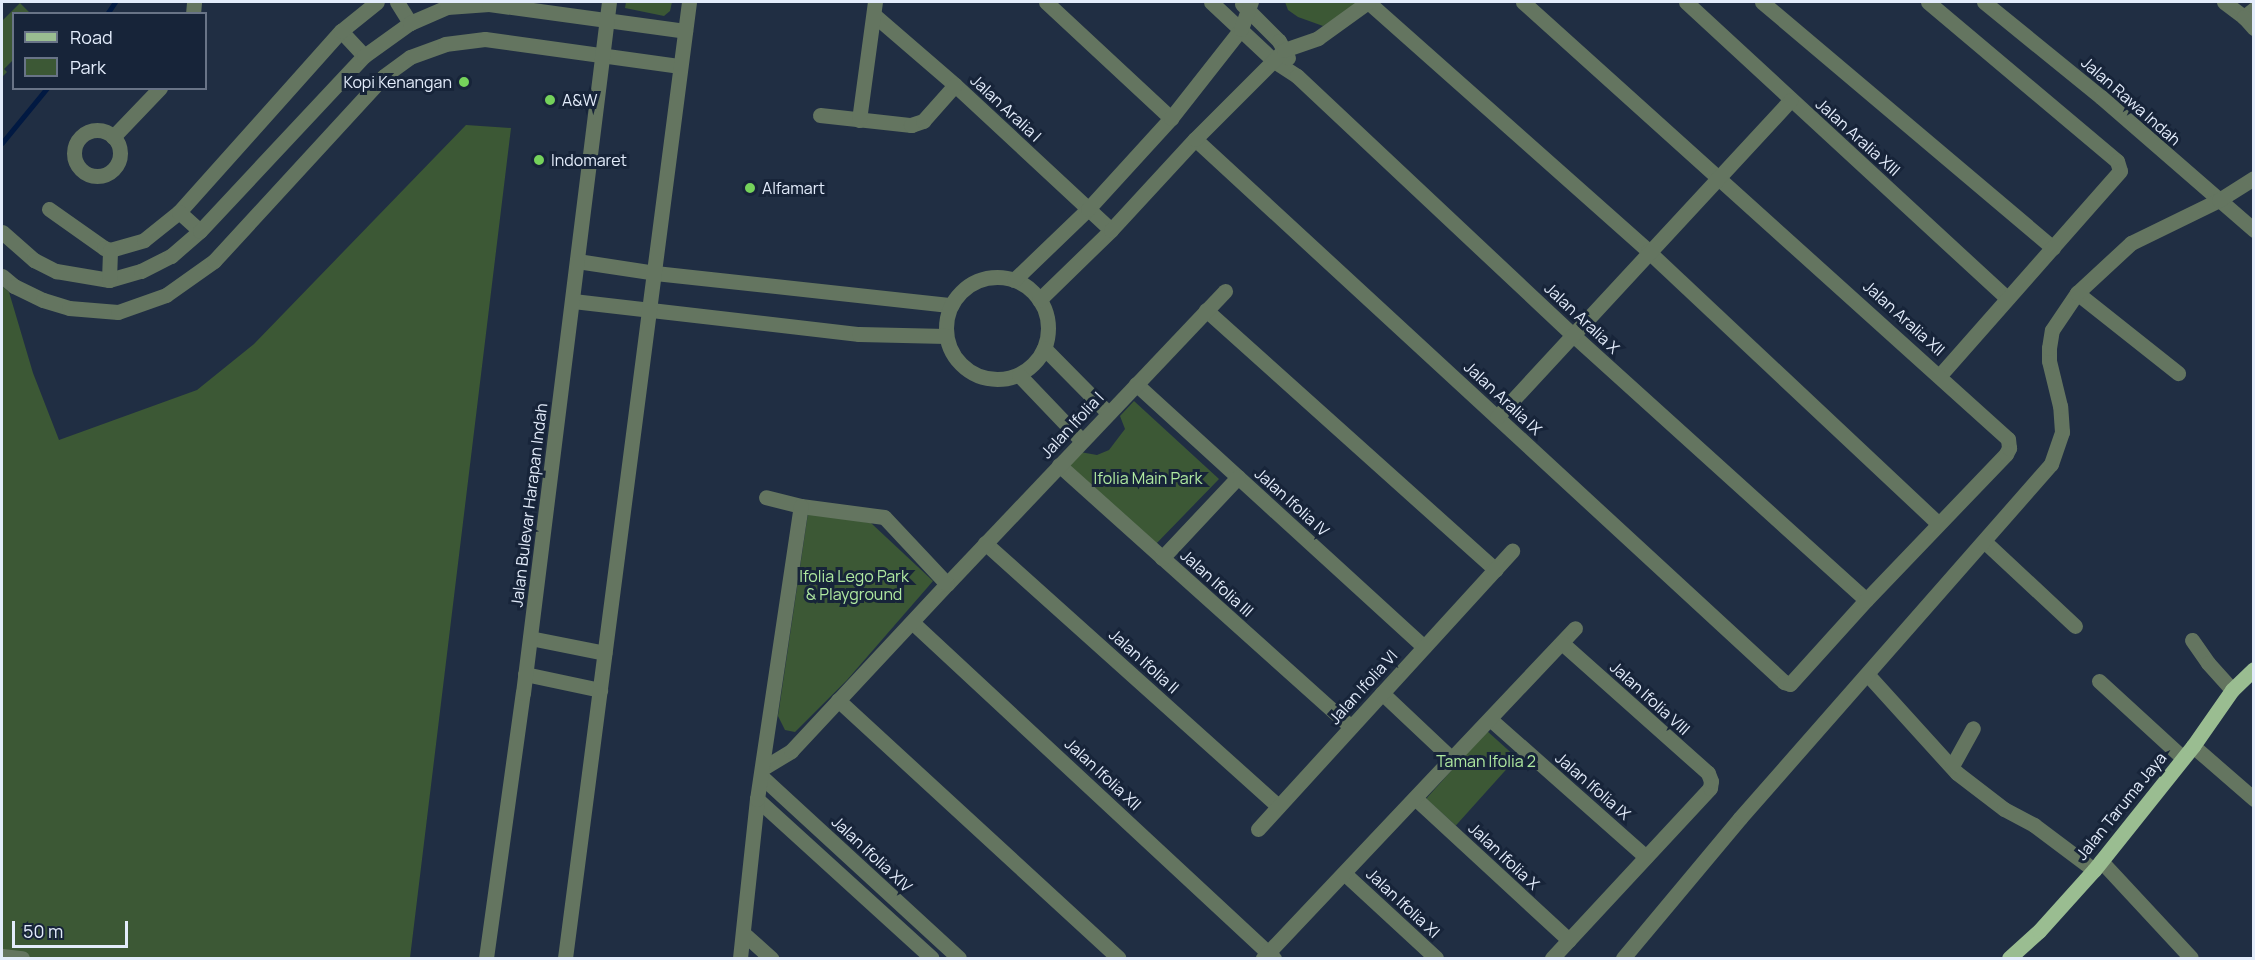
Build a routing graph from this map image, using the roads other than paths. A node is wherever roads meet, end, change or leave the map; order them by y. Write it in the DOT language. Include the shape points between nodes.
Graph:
graph roads {
  1 [pos="377,2"];
  2 [pos="398,2"];
  3 [pos="609,2"];
  4 [pos="689,2"];
  5 [pos="1046,2"];
  6 [pos="1211,2"];
  7 [pos="1368,2"];
  8 [pos="1523,2"];
  9 [pos="1686,2"];
  10 [pos="1762,2"];
  11 [pos="1928,2"];
  12 [pos="1984,2"];
  13 [pos="2224,2"];
  14 [pos="447,4"];
  15 [pos="1246,4"];
  16 [pos="533,5"];
  17 [pos="875,8"];
  18 [pos="2250,18"];
  19 [pos="607,21"];
  20 [pos="410,23"];
  21 [pos="1241,29"];
  22 [pos="341,31"];
  23 [pos="685,31"];
  24 [pos="601,54"];
  25 [pos="364,56"];
  26 [pos="1279,56"];
  27 [pos="680,66"];
  28 [pos="955,85"];
  29 [pos="158,90"];
  30 [pos="1791,100"];
  31 [pos="820,116"];
  32 [pos="1171,118"];
  33 [pos="859,120"];
  34 [pos="113,136"];
  35 [pos="1195,139"];
  36 [pos="1718,178"];
  37 [pos="2253,178"];
  38 [pos="2219,200"];
  39 [pos="1088,208"];
  40 [pos="49,209"];
  41 [pos="179,212"];
  42 [pos="1111,230"];
  43 [pos="2253,230"];
  44 [pos="200,231"];
  45 [pos="2,232"];
  46 [pos="2053,248"];
  47 [pos="110,249"];
  48 [pos="1648,251"];
  49 [pos="577,261"];
  50 [pos="655,273"];
  51 [pos="2,276"];
  52 [pos="109,280"];
  53 [pos="1014,280"];
  54 [pos="1225,291"];
  55 [pos="2077,293"];
  56 [pos="2007,298"];
  57 [pos="1039,300"];
  58 [pos="573,301"];
  59 [pos="951,305"];
  60 [pos="650,309"];
  61 [pos="1206,310"];
  62 [pos="1573,335"];
  63 [pos="946,336"];
  64 [pos="1044,348"];
  65 [pos="2178,373"];
  66 [pos="1019,375"];
  67 [pos="1940,375"];
  68 [pos="1136,384"];
  69 [pos="1108,413"];
  70 [pos="1497,417"];
  71 [pos="1082,441"];
  72 [pos="1059,465"];
  73 [pos="1238,477"];
  74 [pos="766,497"];
  75 [pos="801,506"];
  76 [pos="1938,523"];
  77 [pos="1985,542"];
  78 [pos="986,543"];
  79 [pos="1512,551"];
  80 [pos="1162,558"];
  81 [pos="1496,570"];
  82 [pos="946,584"];
  83 [pos="1866,600"];
  84 [pos="912,622"];
  85 [pos="2075,626"];
  86 [pos="1575,628"];
  87 [pos="530,638"];
  88 [pos="2192,640"];
  89 [pos="1562,643"];
  90 [pos="1424,647"];
  91 [pos="605,653"];
  92 [pos="2253,669"];
  93 [pos="525,674"];
  94 [pos="1868,675"];
  95 [pos="2099,681"];
  96 [pos="1786,684"];
  97 [pos="600,690"];
  98 [pos="2232,690"];
  99 [pos="1382,693"];
  100 [pos="838,700"];
  101 [pos="1490,720"];
  102 [pos="1351,727"];
  103 [pos="1973,728"];
  104 [pos="2193,746"];
  105 [pos="1451,758"];
  106 [pos="2183,758"];
  107 [pos="1952,766"];
  108 [pos="762,772"];
  109 [pos="757,799"];
  110 [pos="1416,799"];
  111 [pos="2253,800"];
  112 [pos="1278,806"];
  113 [pos="1258,829"];
  114 [pos="1646,857"];
  115 [pos="2098,866"];
  116 [pos="1345,874"];
  117 [pos="743,933"];
  118 [pos="1569,940"];
  119 [pos="2,956"];
  120 [pos="1269,957"];
  121 [pos="22,958"];
  122 [pos="486,958"];
  123 [pos="565,958"];
  124 [pos="740,958"];
  125 [pos="771,958"];
  126 [pos="932,958"];
  127 [pos="959,958"];
  128 [pos="1119,958"];
  129 [pos="1436,958"];
  130 [pos="1552,958"];
  131 [pos="1623,958"];
  132 [pos="2009,958"];
  133 [pos="2191,958"];
  1 -- 22 [label="street"];
  2 -- 20 [label="street"];
  3 -- 19 [label="street, Jalan Bulevar Harapan Indah"];
  4 -- 23 [label="street"];
  5 -- 32 [label="street"];
  6 -- 21 [label="street"];
  7 -- 26 [label="street" via="1318,38"];
  7 -- 48 [label="street"];
  8 -- 36 [label="street, Jalan Aralia XII"];
  9 -- 30 [label="street, Jalan Aralia XIII"];
  10 -- 46 [label="street"];
  11 -- 46 [label="street" via="2119,164 2119,174"];
  12 -- 38 [label="street, Jalan Rawa Indah"];
  13 -- 18 [label="street"];
  14 -- 16 [label="street"];
  14 -- 20 [label="street"];
  15 -- 21 [label="street"];
  15 -- 26 [label="street"];
  16 -- 19 [label="street"];
  17 -- 28 [label="street, Jalan Aralia I"];
  17 -- 33 [label="street"];
  19 -- 23 [label="street"];
  19 -- 24 [label="street, Jalan Bulevar Harapan Indah"];
  20 -- 25 [label="street"];
  21 -- 26 [label="street"];
  21 -- 32 [label="street"];
  22 -- 25 [label="street"];
  22 -- 41 [label="street"];
  23 -- 27 [label="street"];
  24 -- 27 [label="street"];
  24 -- 49 [label="street, Jalan Bulevar Harapan Indah"];
  24 -- 51 [label="street" via="485,39 445,44 410,57 384,75 214,261 166,295 118,312 69,308 33,296"];
  25 -- 44 [label="street"];
  26 -- 35 [label="street"];
  26 -- 62 [label="street, Jalan Aralia X"];
  27 -- 50 [label="street"];
  28 -- 33 [label="street" via="923,121 910,125"];
  28 -- 39 [label="street, Jalan Aralia I"];
  29 -- 34 [label="street"];
  30 -- 36 [label="street"];
  30 -- 56 [label="street, Jalan Aralia XIII"];
  31 -- 33 [label="street"];
  32 -- 39 [label="street"];
  35 -- 42 [label="street"];
  35 -- 70 [label="street, Jalan Aralia IX"];
  36 -- 48 [label="street"];
  36 -- 67 [label="street, Jalan Aralia XII"];
  37 -- 38 [label="street"];
  38 -- 43 [label="street, Jalan Rawa Indah"];
  38 -- 55 [label="street" via="2132,243"];
  39 -- 42 [label="street, Jalan Aralia I"];
  39 -- 53 [label="street"];
  40 -- 47 [label="street" via="93,243"];
  41 -- 44 [label="street"];
  41 -- 47 [label="street" via="144,240"];
  42 -- 57 [label="street"];
  44 -- 52 [label="street" via="171,256 141,271"];
  45 -- 52 [label="street" via="34,260 56,271"];
  46 -- 56 [label="street"];
  47 -- 52 [label="street"];
  48 -- 62 [label="street"];
  48 -- 76 [label="street"];
  49 -- 50 [label="street"];
  49 -- 58 [label="street, Jalan Bulevar Harapan Indah"];
  50 -- 59 [label="street"];
  50 -- 60 [label="street"];
  53 -- 57 [label="street"];
  53 -- 59 [label="street" via="978,280 962,290"];
  54 -- 61 [label="street, Jalan Ifolia I"];
  55 -- 65 [label="street"];
  55 -- 77 [label="street" via="2052,330 2049,348 2062,432 2051,464"];
  56 -- 67 [label="street"];
  57 -- 64 [label="street" via="1047,323"];
  58 -- 60 [label="street"];
  58 -- 87 [label="street, Jalan Bulevar Harapan Indah"];
  59 -- 63 [label="street"];
  60 -- 63 [label="street" via="859,334"];
  60 -- 91 [label="street"];
  61 -- 68 [label="street, Jalan Ifolia I"];
  61 -- 81 [label="street"];
  62 -- 70 [label="street"];
  62 -- 83 [label="street, Jalan Aralia X"];
  63 -- 66 [label="street" via="952,354 964,369 981,378 1000,380"];
  64 -- 66 [label="street" via="1034,364"];
  64 -- 69 [label="street"];
  66 -- 71 [label="street"];
  67 -- 76 [label="street, Jalan Aralia XII" via="2010,443 2006,454"];
  68 -- 69 [label="street, Jalan Ifolia I"];
  68 -- 73 [label="street, Jalan Ifolia IV"];
  69 -- 71 [label="street, Jalan Ifolia I"];
  70 -- 96 [label="street, Jalan Aralia IX"];
  71 -- 72 [label="street, Jalan Ifolia I"];
  72 -- 78 [label="street, Jalan Ifolia I"];
  72 -- 80 [label="street, Jalan Ifolia III"];
  73 -- 80 [label="street"];
  73 -- 90 [label="street, Jalan Ifolia IV"];
  74 -- 75 [label="street"];
  75 -- 82 [label="street" via="884,517"];
  75 -- 108 [label="street"];
  76 -- 83 [label="street, Jalan Aralia XII"];
  77 -- 85 [label="street"];
  77 -- 94 [label="street"];
  78 -- 82 [label="street, Jalan Ifolia I"];
  78 -- 112 [label="street, Jalan Ifolia II"];
  79 -- 81 [label="street, Jalan Ifolia VI"];
  80 -- 102 [label="street, Jalan Ifolia III"];
  81 -- 90 [label="street, Jalan Ifolia VI"];
  82 -- 84 [label="street, Jalan Ifolia I"];
  83 -- 96 [label="street, Jalan Aralia XII" via="1793,683"];
  84 -- 100 [label="street, Jalan Ifolia I"];
  84 -- 120 [label="street, Jalan Ifolia XII"];
  86 -- 89 [label="street"];
  87 -- 91 [label="street"];
  87 -- 93 [label="street, Jalan Bulevar Harapan Indah"];
  88 -- 98 [label="street"];
  89 -- 101 [label="street"];
  89 -- 114 [label="street, Jalan Ifolia VIII" via="1708,773 1712,781 1710,788"];
  90 -- 99 [label="street, Jalan Ifolia VI"];
  91 -- 97 [label="street"];
  92 -- 98 [label="main road, Jalan Taruma Jaya"];
  93 -- 97 [label="street"];
  93 -- 122 [label="street, Jalan Bulevar Harapan Indah"];
  94 -- 107 [label="street"];
  94 -- 131 [label="street" via="1740,818"];
  95 -- 106 [label="street"];
  97 -- 123 [label="street"];
  98 -- 104 [label="main road, Jalan Taruma Jaya"];
  99 -- 102 [label="street, Jalan Ifolia VI"];
  99 -- 105 [label="street"];
  100 -- 108 [label="street, Jalan Ifolia I" via="791,751"];
  100 -- 128 [label="street"];
  101 -- 105 [label="street"];
  101 -- 114 [label="street, Jalan Ifolia IX"];
  102 -- 112 [label="street, Jalan Ifolia VI"];
  103 -- 107 [label="street"];
  104 -- 106 [label="main road, Jalan Taruma Jaya"];
  104 -- 111 [label="street"];
  105 -- 110 [label="street"];
  106 -- 115 [label="main road, Jalan Taruma Jaya"];
  107 -- 115 [label="street" via="2004,809"];
  108 -- 109 [label="street"];
  108 -- 127 [label="street, Jalan Ifolia XIV"];
  109 -- 117 [label="street"];
  109 -- 126 [label="street"];
  110 -- 116 [label="street"];
  110 -- 118 [label="street, Jalan Ifolia X"];
  112 -- 113 [label="street, Jalan Ifolia VI"];
  114 -- 118 [label="street"];
  115 -- 132 [label="main road, Jalan Taruma Jaya" via="2039,932"];
  115 -- 133 [label="street"];
  116 -- 120 [label="street"];
  116 -- 129 [label="street, Jalan Ifolia XI"];
  117 -- 124 [label="street"];
  117 -- 125 [label="street"];
  118 -- 130 [label="street"];
  119 -- 121 [label="street"];
}
